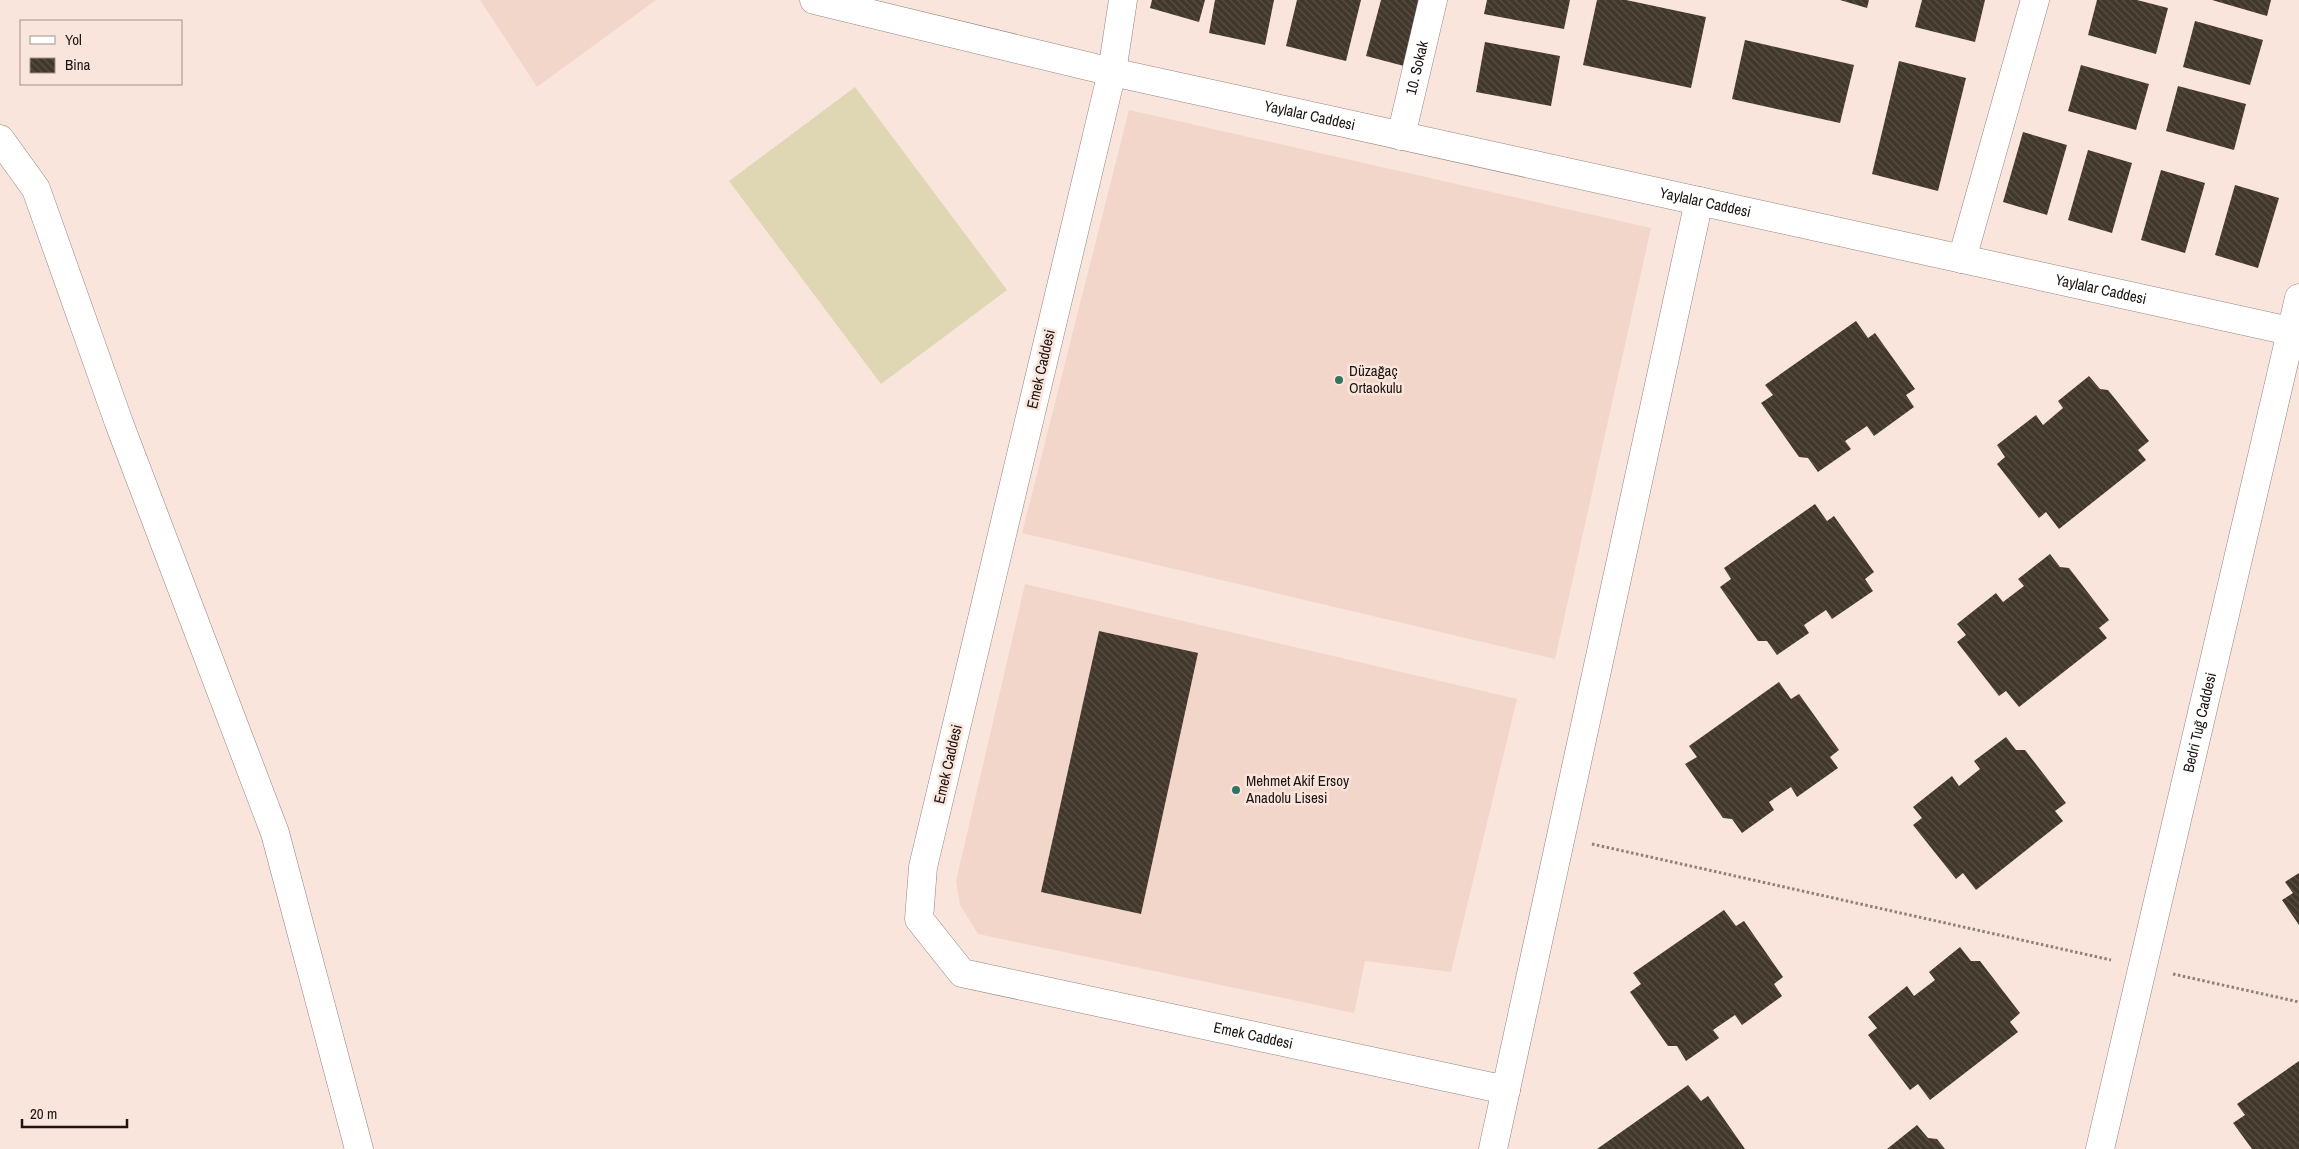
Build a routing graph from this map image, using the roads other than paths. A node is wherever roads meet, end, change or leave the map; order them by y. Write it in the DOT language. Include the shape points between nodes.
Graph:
graph roads {
  1 [pos="814,0"];
  2 [pos="1123,0"];
  3 [pos="1434,0"];
  4 [pos="2035,0"];
  5 [pos="1112,72"];
  6 [pos="1401,136"];
  7 [pos="0,139"];
  8 [pos="1699,201"];
  9 [pos="1962,259"];
  10 [pos="2299,298"];
  11 [pos="2295,333"];
  12 [pos="1506,1090"];
  13 [pos="359,1149"];
  14 [pos="1493,1149"];
  15 [pos="2100,1149"];
  1 -- 5 [label="street, Yaylalar Caddesi"];
  2 -- 5 [label="street, Emek Caddesi"];
  3 -- 6 [label="street, 10. Sokak"];
  4 -- 9 [label="street"];
  5 -- 6 [label="street, Yaylalar Caddesi"];
  5 -- 12 [label="street, Emek Caddesi" via="923,867 919,919 962,973"];
  6 -- 8 [label="street, Yaylalar Caddesi"];
  7 -- 13 [label="street" via="36,189 119,424 275,833"];
  8 -- 9 [label="street, Yaylalar Caddesi"];
  8 -- 12 [label="street"];
  9 -- 11 [label="street, Yaylalar Caddesi"];
  10 -- 11 [label="street, Bedri Tuğ Caddesi"];
  11 -- 15 [label="street, Bedri Tuğ Caddesi"];
  12 -- 14 [label="street"];
}
